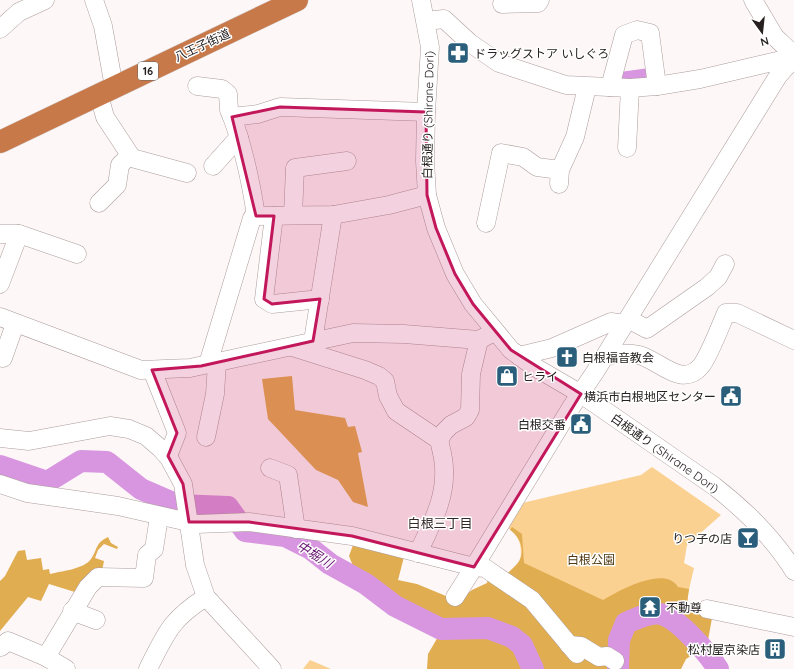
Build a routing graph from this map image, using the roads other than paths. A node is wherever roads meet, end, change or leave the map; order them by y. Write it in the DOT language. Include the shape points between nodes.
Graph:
graph roads {
  1 [pos="45,0"];
  2 [pos="94,0"];
  3 [pos="297,0"];
  4 [pos="421,0"];
  5 [pos="540,0"];
  6 [pos="753,0"];
  7 [pos="502,4"];
  8 [pos="426,21"];
  9 [pos="0,29"];
  10 [pos="794,56"];
  11 [pos="196,86"];
  12 [pos="610,86"];
  13 [pos="657,86"];
  14 [pos="587,87"];
  15 [pos="630,88"];
  16 [pos="106,91"];
  17 [pos="426,112"];
  18 [pos="232,117"];
  19 [pos="239,137"];
  20 [pos="0,142"];
  21 [pos="627,148"];
  22 [pos="130,155"];
  23 [pos="347,161"];
  24 [pos="212,166"];
  25 [pos="187,173"];
  26 [pos="427,195"];
  27 [pos="99,203"];
  28 [pos="293,215"];
  29 [pos="333,215"];
  30 [pos="256,216"];
  31 [pos="274,216"];
  32 [pos="486,223"];
  33 [pos="0,234"];
  34 [pos="19,234"];
  35 [pos="77,254"];
  36 [pos="725,264"];
  37 [pos="0,284"];
  38 [pos="320,299"];
  39 [pos="7,321"];
  40 [pos="626,322"];
  41 [pos="487,336"];
  42 [pos="794,340"];
  43 [pos="313,341"];
  44 [pos="292,347"];
  45 [pos="519,356"];
  46 [pos="605,356"];
  47 [pos="3,358"];
  48 [pos="212,364"];
  49 [pos="152,370"];
  50 [pos="581,394"];
  51 [pos="206,437"];
  52 [pos="0,438"];
  53 [pos="439,440"];
  54 [pos="168,456"];
  55 [pos="270,468"];
  56 [pos="0,484"];
  57 [pos="188,512"];
  58 [pos="160,517"];
  59 [pos="296,529"];
  60 [pos="418,553"];
  61 [pos="474,567"];
  62 [pos="794,571"];
  63 [pos="455,596"];
  64 [pos="206,597"];
  65 [pos="707,609"];
  66 [pos="72,611"];
  67 [pos="96,620"];
  68 [pos="794,627"];
  69 [pos="1,647"];
  70 [pos="46,657"];
  71 [pos="615,660"];
  72 [pos="66,669"];
  73 [pos="148,669"];
  74 [pos="272,669"];
  1 -- 9 [label="street" via="19,12"];
  2 -- 16 [label="street" via="103,26"];
  3 -- 16 [label="highway, 八王子街道 / 16"];
  4 -- 8 [label="street, 白根通り (Shirane Dori)"];
  5 -- 7 [label="street" via="538,3"];
  6 -- 10 [label="street" via="775,37"];
  8 -- 14 [label="street" via="444,19 470,43 499,63 566,85"];
  8 -- 17 [label="street, 白根通り (Shirane Dori)" via="430,47"];
  10 -- 13 [label="street" via="700,80"];
  10 -- 40 [label="street" via="778,76"];
  11 -- 18 [label="street" via="222,89 228,94"];
  12 -- 13 [label="street" via="624,35 637,30 650,33"];
  12 -- 14 [label="street"];
  12 -- 15 [label="street"];
  13 -- 15 [label="street"];
  14 -- 32 [label="street" via="575,136 559,177 536,167 523,157 501,153"];
  15 -- 21 [label="street"];
  16 -- 20 [label="highway, 八王子街道 / 16"];
  16 -- 22 [label="street" via="105,117"];
  17 -- 18 [label="street" via="280,107 258,114"];
  17 -- 26 [label="street, 白根通り (Shirane Dori)"];
  18 -- 19 [label="street"];
  19 -- 24 [label="street"];
  19 -- 30 [label="street"];
  22 -- 25 [label="street" via="132,158"];
  22 -- 27 [label="street" via="120,165 117,185"];
  23 -- 28 [label="street" via="295,168"];
  26 -- 29 [label="street"];
  26 -- 41 [label="street, 白根通り (Shirane Dori)" via="436,228 455,274 473,304"];
  28 -- 29 [label="street"];
  28 -- 31 [label="street"];
  29 -- 38 [label="street"];
  30 -- 31 [label="street"];
  30 -- 48 [label="street" via="252,218"];
  31 -- 38 [label="street" via="275,226 264,298 272,304"];
  33 -- 34 [label="street"];
  34 -- 35 [label="street"];
  34 -- 37 [label="street"];
  36 -- 40 [label="street" via="718,277 707,287 647,329"];
  38 -- 43 [label="street"];
  39 -- 47 [label="street"];
  39 -- 49 [label="street" via="141,370"];
  40 -- 45 [label="street" via="611,322 552,348"];
  40 -- 46 [label="street"];
  41 -- 43 [label="street" via="353,333"];
  41 -- 45 [label="street, 白根通り (Shirane Dori)"];
  41 -- 53 [label="street" via="471,374 470,410 466,417 451,425"];
  42 -- 46 [label="street" via="737,313 726,313 702,364 687,376 640,355 625,353"];
  43 -- 44 [label="street"];
  44 -- 48 [label="street"];
  44 -- 53 [label="street" via="379,376 385,381 388,396 396,411"];
  45 -- 50 [label="street, 白根通り (Shirane Dori)"];
  46 -- 50 [label="street"];
  48 -- 49 [label="street"];
  48 -- 51 [label="street" via="215,394"];
  49 -- 54 [label="street" via="178,433"];
  50 -- 61 [label="street"];
  50 -- 62 [label="street, 白根通り (Shirane Dori)" via="732,500 768,535"];
  52 -- 54 [label="street" via="29,441 110,426 129,429 146,436"];
  53 -- 60 [label="street" via="444,468 443,495"];
  54 -- 57 [label="street" via="178,472"];
  55 -- 59 [label="street" via="288,475"];
  56 -- 58 [label="street" via="27,493 118,506"];
  57 -- 58 [label="street"];
  57 -- 59 [label="street" via="197,524 249,522"];
  57 -- 64 [label="street" via="195,565"];
  58 -- 66 [label="street" via="154,549 147,554 144,578 98,577"];
  59 -- 60 [label="street" via="352,536"];
  60 -- 61 [label="street"];
  61 -- 63 [label="street"];
  61 -- 71 [label="street" via="485,568 532,600 573,650 581,646 599,657 607,656"];
  64 -- 73 [label="street" via="175,621 164,635"];
  64 -- 74 [label="street"];
  65 -- 68 [label="street"];
  66 -- 67 [label="street"];
  66 -- 70 [label="street"];
  69 -- 70 [label="street" via="8,641"];
  70 -- 72 [label="street"];
}
